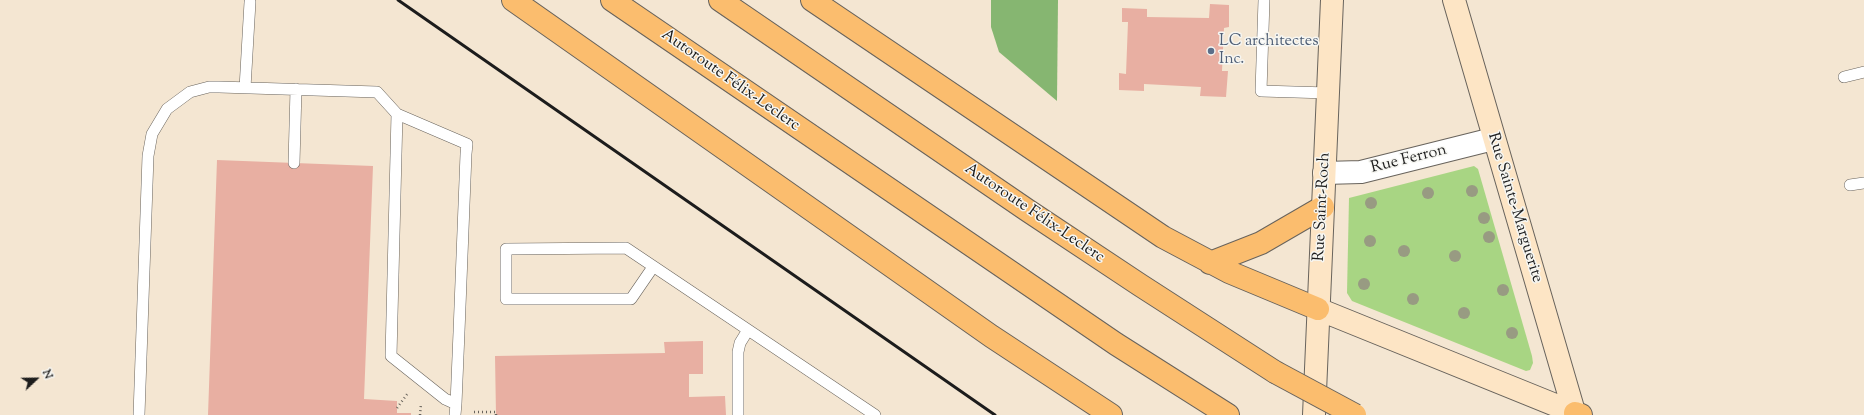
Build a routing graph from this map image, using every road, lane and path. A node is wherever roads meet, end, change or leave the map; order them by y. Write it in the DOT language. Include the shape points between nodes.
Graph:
graph roads {
  1 [pos="513,0"];
  2 [pos="612,0"];
  3 [pos="720,0"];
  4 [pos="812,0"];
  5 [pos="1264,0"];
  6 [pos="1332,0"];
  7 [pos="1454,0"];
  8 [pos="250,2"];
  9 [pos="1864,72"];
  10 [pos="1844,77"];
  11 [pos="245,88"];
  12 [pos="296,89"];
  13 [pos="1328,94"];
  14 [pos="397,114"];
  15 [pos="1493,139"];
  16 [pos="294,163"];
  17 [pos="1324,173"];
  18 [pos="1864,183"];
  19 [pos="1850,185"];
  20 [pos="1322,207"];
  21 [pos="1210,263"];
  22 [pos="653,267"];
  23 [pos="1318,309"];
  24 [pos="748,330"];
  25 [pos="409,392"];
  26 [pos="421,401"];
  27 [pos="397,408"];
  28 [pos="456,409"];
  29 [pos="486,412"];
  30 [pos="1577,414"];
  31 [pos="139,415"];
  32 [pos="420,415"];
  33 [pos="496,415"];
  34 [pos="738,415"];
  35 [pos="874,415"];
  36 [pos="1110,415"];
  37 [pos="1228,415"];
  38 [pos="1314,415"];
  39 [pos="1355,415"];
  1 -- 36 [label="highway" via="991,336"];
  2 -- 37 [label="highway, Autoroute Félix-Leclerc" via="1116,344"];
  3 -- 39 [label="highway, Autoroute Félix-Leclerc, bridge" via="1072,240 1275,372"];
  4 -- 21 [label="highway" via="1146,226"];
  5 -- 13 [label="lane" via="1261,91"];
  6 -- 13 [label="street, Rue Saint-Roch"];
  7 -- 15 [label="street, Rue Sainte-Marguerite"];
  8 -- 11 [label="lane"];
  9 -- 10 [label="lane"];
  11 -- 12 [label="lane"];
  11 -- 31 [label="lane" via="209,87 190,92 167,109 152,134 148,156"];
  12 -- 14 [label="lane" via="377,92"];
  12 -- 16 [label="lane"];
  13 -- 17 [label="street, Rue Saint-Roch"];
  14 -- 28 [label="lane" via="391,356"];
  14 -- 28 [label="lane" via="467,144"];
  15 -- 17 [label="street, Rue Ferron" via="1361,172"];
  15 -- 30 [label="street, Rue Sainte-Marguerite"];
  17 -- 20 [label="street, Rue Saint-Roch"];
  18 -- 19 [label="lane"];
  20 -- 21 [label="highway" via="1261,244"];
  20 -- 23 [label="street, Rue Saint-Roch"];
  21 -- 23 [label="highway"];
  22 -- 22 [label="lane" via="626,248 506,249 506,300 632,300"];
  22 -- 24 [label="lane"];
  23 -- 30 [label="street"];
  23 -- 38 [label="street, Rue Saint-Roch"];
  24 -- 34 [label="lane" via="738,352"];
  24 -- 35 [label="lane"];
  25 -- 27 [label="path"];
  26 -- 32 [label="path"];
  29 -- 33 [label="path" via="496,412"];
}
